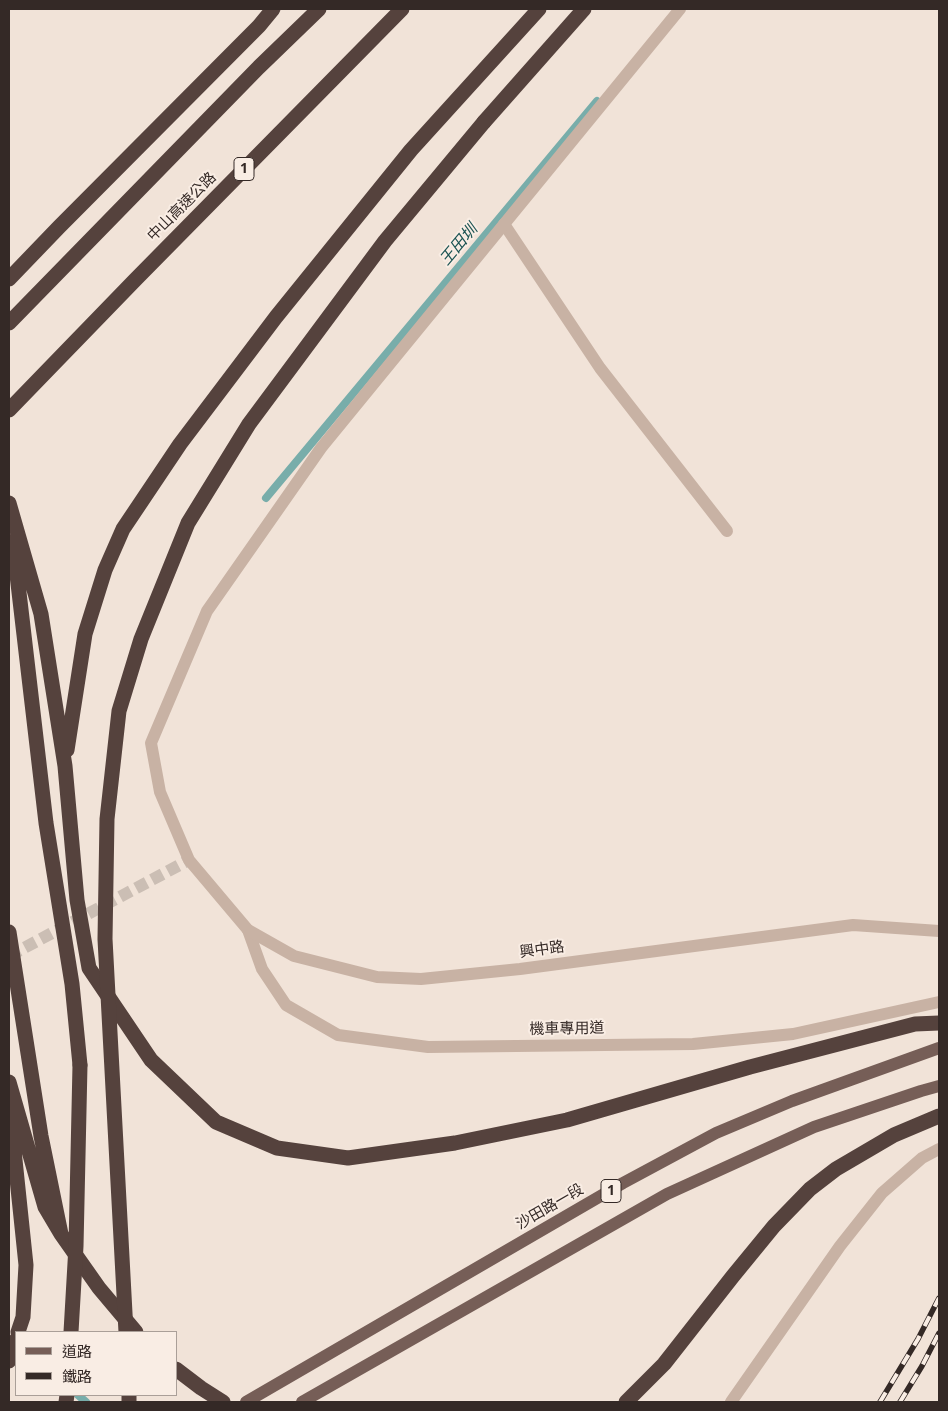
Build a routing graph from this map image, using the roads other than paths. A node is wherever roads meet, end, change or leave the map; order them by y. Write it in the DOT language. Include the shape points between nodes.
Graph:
graph roads {
  1 [pos="273,9"];
  2 [pos="319,9"];
  3 [pos="402,9"];
  4 [pos="539,9"];
  5 [pos="584,9"];
  6 [pos="680,9"];
  7 [pos="504,224"];
  8 [pos="9,279"];
  9 [pos="9,323"];
  10 [pos="9,410"];
  11 [pos="9,503"];
  12 [pos="9,508"];
  13 [pos="727,531"];
  14 [pos="65,766"];
  15 [pos="248,930"];
  16 [pos="9,932"];
  17 [pos="939,932"];
  18 [pos="939,1002"];
  19 [pos="939,1023"];
  20 [pos="939,1048"];
  21 [pos="9,1082"];
  22 [pos="939,1086"];
  23 [pos="9,1096"];
  24 [pos="939,1116"];
  25 [pos="939,1149"];
  26 [pos="61,1234"];
  27 [pos="19,1331"];
  28 [pos="71,1331"];
  29 [pos="126,1331"];
  30 [pos="135,1331"];
  31 [pos="178,1370"];
  32 [pos="223,1402"];
  33 [pos="246,1402"];
  34 [pos="302,1402"];
  35 [pos="626,1402"];
  36 [pos="730,1402"];
  1 -- 8 [label="highway"];
  2 -- 9 [label="highway"];
  3 -- 10 [label="highway, 中山高速公路 / 1"];
  4 -- 14 [label="highway" via="412,150 276,317 180,444 123,529 105,570 85,634"];
  5 -- 29 [label="highway, bridge" via="385,241 248,424 188,523 141,640 119,711 107,819 105,939"];
  6 -- 7 [label="street, 興中路"];
  7 -- 13 [label="street" via="600,368"];
  7 -- 15 [label="street, 興中路" via="321,448 208,611 151,743 160,792 189,860"];
  11 -- 14 [label="highway" via="41,614"];
  12 -- 28 [label="highway, bridge" via="46,824 72,984 80,1066"];
  14 -- 19 [label="highway" via="77,900 89,968 151,1060 180,1089 216,1122 277,1148 348,1158 455,1143 567,1120 915,1024"];
  15 -- 17 [label="street, 興中路" via="294,956 377,977 421,979 520,969 853,924"];
  15 -- 18 [label="street, 機車專用道" via="262,969 286,1005 338,1035 428,1047 693,1044 793,1034"];
  16 -- 26 [label="highway"];
  20 -- 33 [label="main road, 沙田路一段 / 1" via="792,1101 716,1133 623,1183"];
  21 -- 26 [label="highway" via="45,1207"];
  22 -- 34 [label="main road, 1" via="814,1127 668,1194"];
  23 -- 27 [label="highway" via="26,1266 23,1317"];
  24 -- 35 [label="highway" via="894,1135 836,1169 810,1189 768,1233 664,1364"];
  25 -- 36 [label="street" via="922,1158 882,1193 840,1246"];
  26 -- 30 [label="highway" via="99,1288"];
  31 -- 32 [label="highway"];
}
